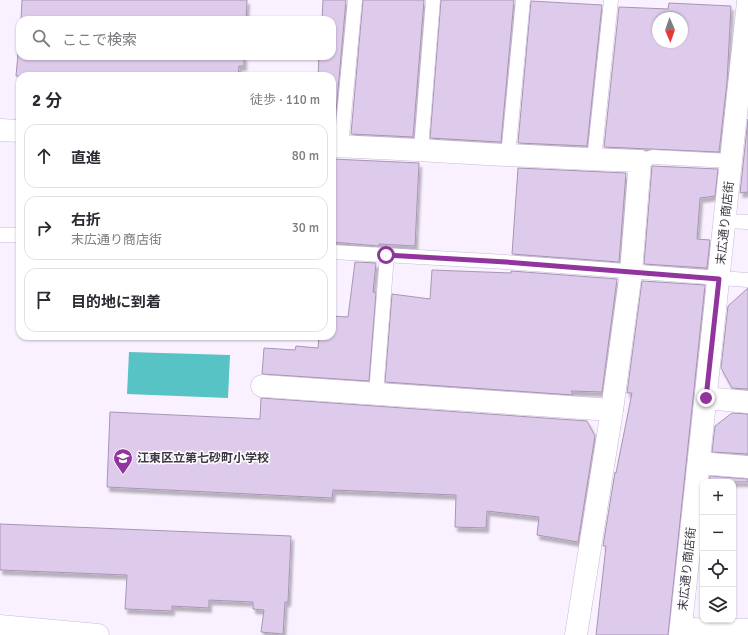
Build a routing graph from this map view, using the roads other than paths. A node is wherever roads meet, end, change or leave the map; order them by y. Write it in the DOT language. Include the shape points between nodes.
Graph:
graph roads {
  1 [pos="355,0"];
  2 [pos="434,0"];
  3 [pos="523,0"];
  4 [pos="611,0"];
  5 [pos="748,2"];
  6 [pos="0,130"];
  7 [pos="16,131"];
  8 [pos="336,146"];
  9 [pos="421,149"];
  10 [pos="508,156"];
  11 [pos="594,160"];
  12 [pos="640,161"];
  13 [pos="731,161"];
  14 [pos="725,221"];
  15 [pos="748,222"];
  16 [pos="0,235"];
  17 [pos="16,235"];
  18 [pos="336,252"];
  19 [pos="386,255"];
  20 [pos="631,272"];
  21 [pos="719,279"];
  22 [pos="748,280"];
  23 [pos="262,386"];
  24 [pos="376,394"];
  25 [pos="706,398"];
  26 [pos="748,402"];
  27 [pos="612,410"];
  28 [pos="699,464"];
  29 [pos="748,467"];
  30 [pos="0,626"];
  31 [pos="748,630"];
  32 [pos="681,632"];
  33 [pos="98,635"];
  34 [pos="576,635"];
  1 -- 8 [label="lane"];
  2 -- 9 [label="lane"];
  3 -- 10 [label="lane"];
  4 -- 11 [label="lane"];
  5 -- 13 [label="street, 末広通り商店街"];
  6 -- 7 [label="street"];
  8 -- 9 [label="street"];
  9 -- 10 [label="street"];
  10 -- 11 [label="street"];
  11 -- 12 [label="street"];
  12 -- 13 [label="lane" via="653,157"];
  12 -- 20 [label="street"];
  13 -- 14 [label="street, 末広通り商店街"];
  14 -- 15 [label="lane"];
  14 -- 21 [label="street, 末広通り商店街"];
  16 -- 17 [label="lane"];
  18 -- 19 [label="lane"];
  19 -- 20 [label="lane"];
  19 -- 24 [label="lane"];
  20 -- 21 [label="lane"];
  20 -- 27 [label="street"];
  21 -- 22 [label="lane"];
  21 -- 25 [label="street, 末広通り商店街"];
  23 -- 24 [label="street"];
  24 -- 27 [label="street"];
  25 -- 26 [label="street"];
  25 -- 28 [label="street, 末広通り商店街"];
  27 -- 34 [label="street"];
  28 -- 29 [label="street"];
  28 -- 32 [label="street, 末広通り商店街"];
  30 -- 33 [label="street"];
  31 -- 32 [label="street"];
}
